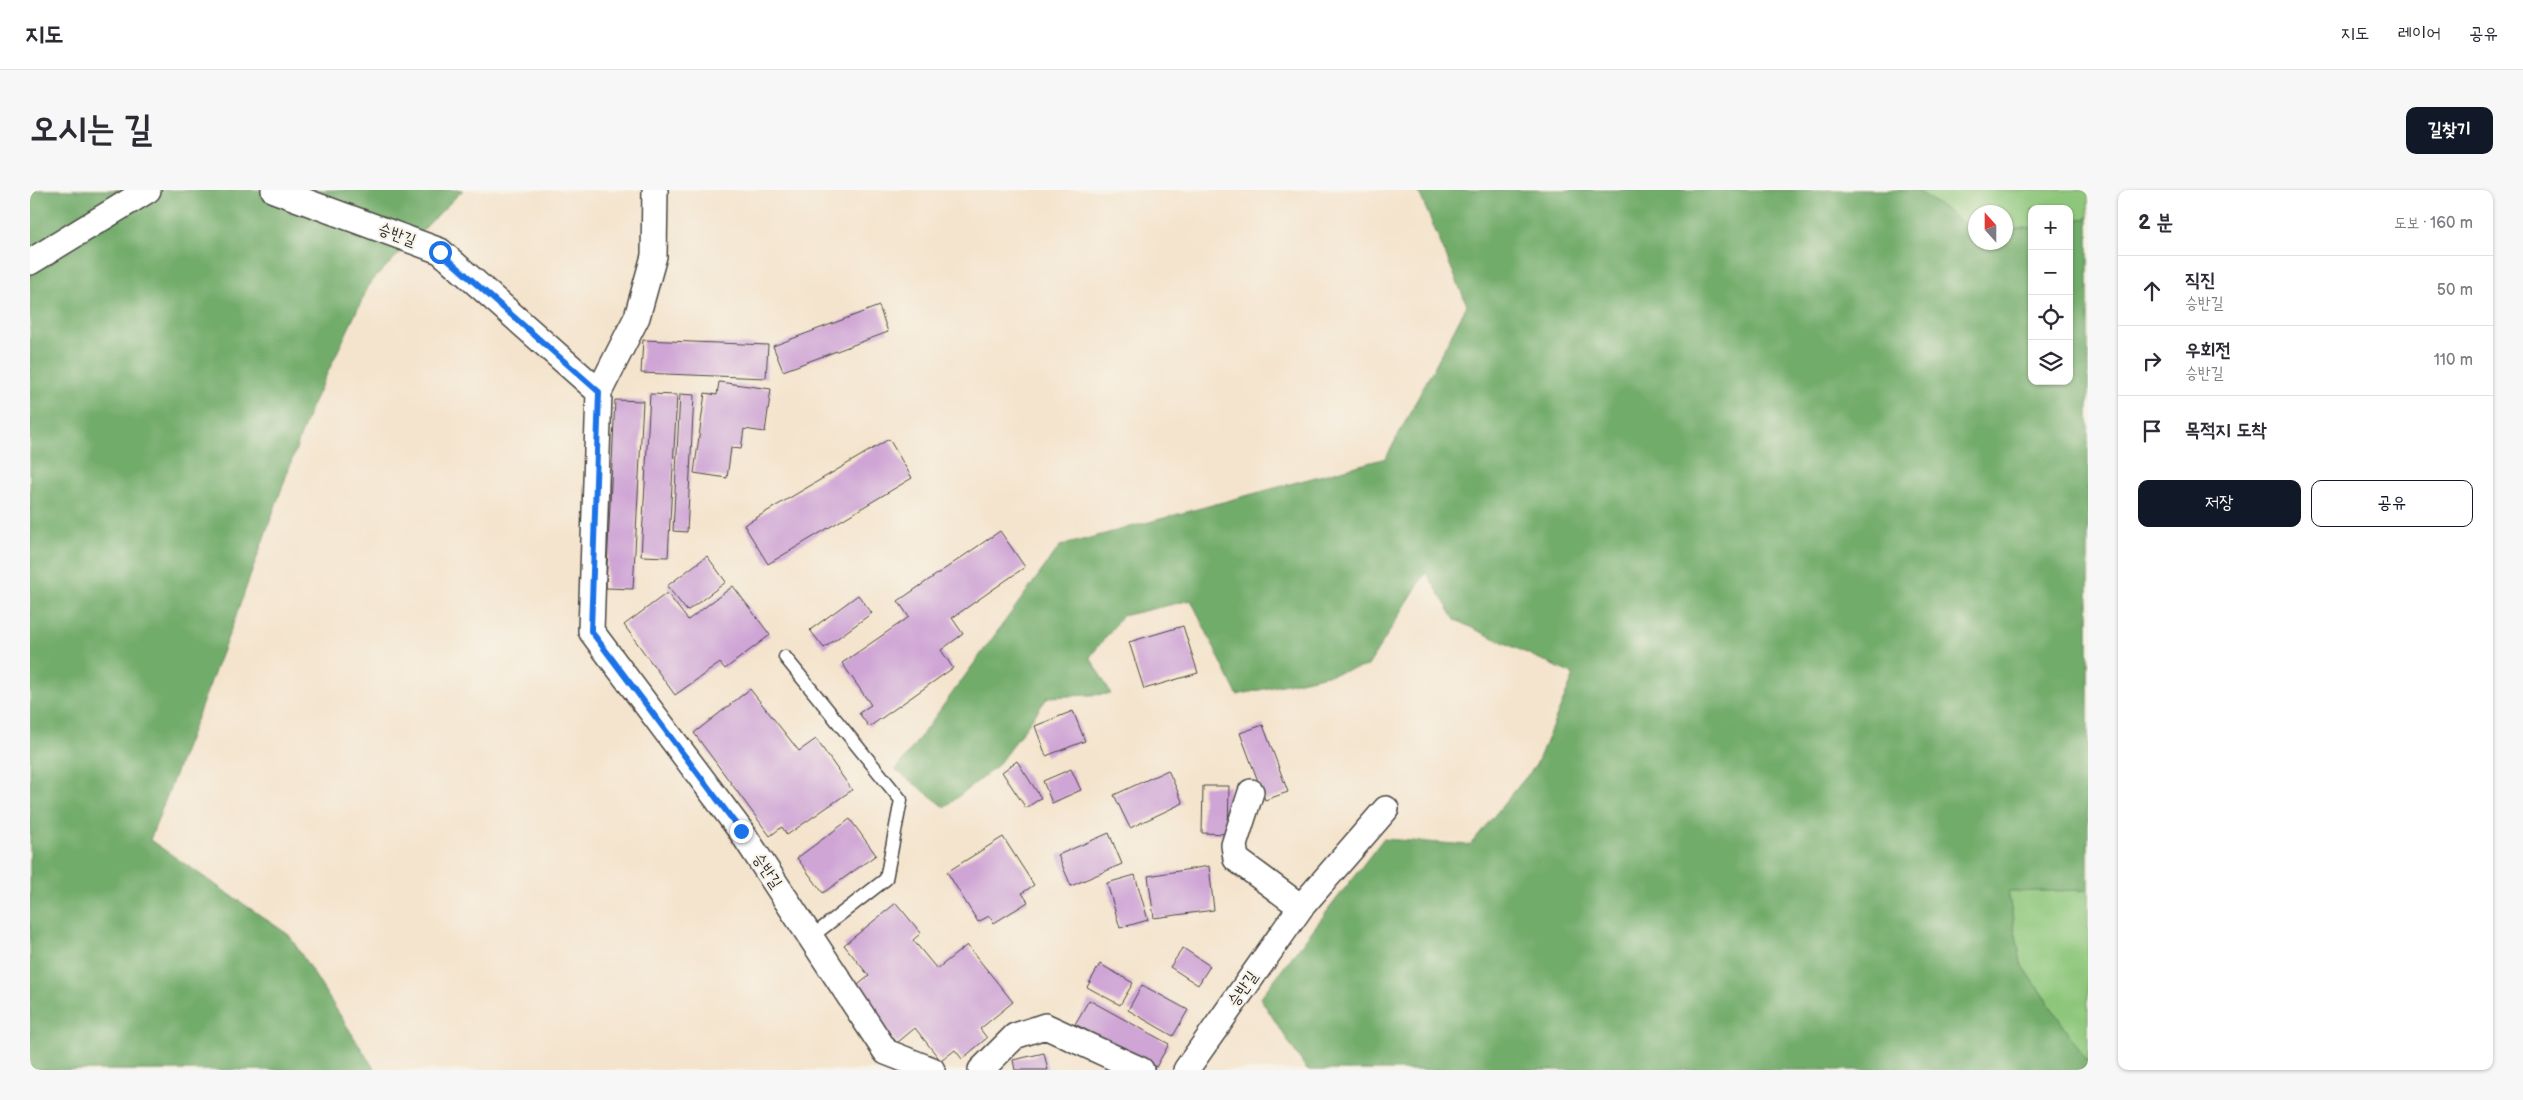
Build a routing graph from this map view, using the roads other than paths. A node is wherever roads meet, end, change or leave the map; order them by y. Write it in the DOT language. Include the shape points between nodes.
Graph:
graph roads {
  1 [pos="148,190"];
  2 [pos="274,190"];
  3 [pos="655,190"];
  4 [pos="30,262"];
  5 [pos="599,392"];
  6 [pos="785,657"];
  7 [pos="1251,792"];
  8 [pos="1386,809"];
  9 [pos="1300,907"];
  10 [pos="811,937"];
  11 [pos="932,1070"];
  12 [pos="981,1070"];
  13 [pos="1141,1070"];
  14 [pos="1186,1070"];
  1 -- 4 [label="street"];
  2 -- 5 [label="street, 승반길" via="440,252"];
  3 -- 5 [label="street" via="654,256 637,317"];
  5 -- 10 [label="street, 승반길" via="591,631 741,831"];
  6 -- 10 [label="lane" via="901,800 886,879"];
  7 -- 9 [label="street" via="1234,845 1236,859"];
  8 -- 9 [label="street, 승반길"];
  9 -- 14 [label="street, 승반길"];
  10 -- 11 [label="street, 승반길" via="886,1052"];
  12 -- 13 [label="street" via="1015,1036 1045,1026"];
}
